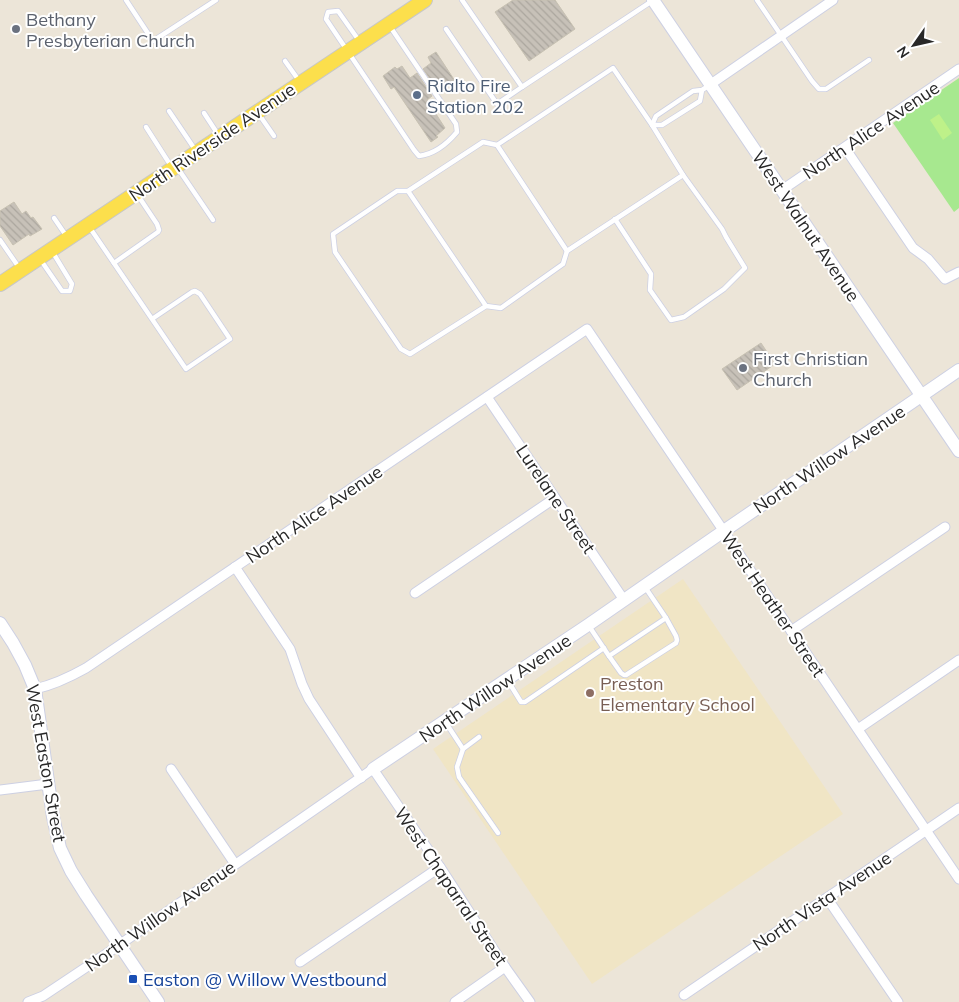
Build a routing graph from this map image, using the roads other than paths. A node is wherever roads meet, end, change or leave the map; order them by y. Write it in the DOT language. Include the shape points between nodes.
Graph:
graph roads {
  1 [pos="126,0"];
  2 [pos="216,0"];
  3 [pos="425,0"];
  4 [pos="462,0"];
  5 [pos="653,0"];
  6 [pos="757,0"];
  7 [pos="833,0"];
  8 [pos="389,24"];
  9 [pos="446,29"];
  10 [pos="781,36"];
  11 [pos="361,43"];
  12 [pos="348,52"];
  13 [pos="869,60"];
  14 [pos="285,61"];
  15 [pos="959,69"];
  16 [pos="301,83"];
  17 [pos="522,87"];
  18 [pos="706,87"];
  19 [pos="169,111"];
  20 [pos="258,112"];
  21 [pos="204,113"];
  22 [pos="652,126"];
  23 [pos="146,127"];
  24 [pos="274,136"];
  25 [pos="220,137"];
  26 [pos="497,145"];
  27 [pos="845,148"];
  28 [pos="197,152"];
  29 [pos="175,167"];
  30 [pos="683,174"];
  31 [pos="782,190"];
  32 [pos="408,191"];
  33 [pos="136,193"];
  34 [pos="54,218"];
  35 [pos="615,219"];
  36 [pos="213,220"];
  37 [pos="88,225"];
  38 [pos="68,238"];
  39 [pos="0,240"];
  40 [pos="52,250"];
  41 [pos="567,251"];
  42 [pos="39,258"];
  43 [pos="114,263"];
  44 [pos="20,270"];
  45 [pos="959,272"];
  46 [pos="0,284"];
  47 [pos="486,306"];
  48 [pos="152,319"];
  49 [pos="588,329"];
  50 [pos="959,370"];
  51 [pos="922,396"];
  52 [pos="487,397"];
  53 [pos="959,451"];
  54 [pos="555,498"];
  55 [pos="945,527"];
  56 [pos="724,530"];
  57 [pos="235,568"];
  58 [pos="644,586"];
  59 [pos="415,593"];
  60 [pos="624,600"];
  61 [pos="666,618"];
  62 [pos="0,623"];
  63 [pos="588,625"];
  64 [pos="791,631"];
  65 [pos="604,648"];
  66 [pos="609,656"];
  67 [pos="959,660"];
  68 [pos="507,680"];
  69 [pos="35,689"];
  70 [pos="445,722"];
  71 [pos="858,729"];
  72 [pos="479,737"];
  73 [pos="463,749"];
  74 [pos="171,769"];
  75 [pos="374,769"];
  76 [pos="361,778"];
  77 [pos="48,784"];
  78 [pos="0,790"];
  79 [pos="959,808"];
  80 [pos="926,830"];
  81 [pos="498,833"];
  82 [pos="235,864"];
  83 [pos="440,867"];
  84 [pos="959,879"];
  85 [pos="826,898"];
  86 [pos="120,945"];
  87 [pos="300,962"];
  88 [pos="504,967"];
  89 [pos="684,995"];
  90 [pos="893,1000"];
  91 [pos="28,1002"];
  92 [pos="158,1002"];
  93 [pos="454,1002"];
  94 [pos="530,1002"];
  1 -- 2 [label="lane" via="153,41"];
  3 -- 8 [label="main road, North Riverside Avenue"];
  4 -- 17 [label="lane"];
  5 -- 17 [label="lane"];
  5 -- 18 [label="street, West Walnut Avenue"];
  6 -- 10 [label="lane"];
  7 -- 10 [label="street"];
  8 -- 11 [label="main road, North Riverside Avenue"];
  8 -- 12 [label="lane" via="456,124 457,132 439,149 419,156"];
  9 -- 17 [label="lane" via="496,104"];
  10 -- 13 [label="lane" via="819,89 826,89"];
  10 -- 18 [label="street"];
  11 -- 12 [label="main road, North Riverside Avenue"];
  11 -- 12 [label="lane" via="338,11 328,12 326,19"];
  12 -- 16 [label="main road, North Riverside Avenue"];
  14 -- 16 [label="lane"];
  15 -- 27 [label="street, North Alice Avenue"];
  16 -- 20 [label="main road, North Riverside Avenue"];
  18 -- 22 [label="lane" via="693,91 656,116"];
  18 -- 22 [label="lane" via="700,101 662,125"];
  18 -- 31 [label="street, West Walnut Avenue"];
  19 -- 28 [label="lane"];
  20 -- 24 [label="lane"];
  20 -- 25 [label="main road, North Riverside Avenue"];
  21 -- 25 [label="lane"];
  22 -- 26 [label="lane" via="613,68"];
  22 -- 30 [label="lane"];
  23 -- 29 [label="lane"];
  25 -- 28 [label="main road, North Riverside Avenue"];
  26 -- 32 [label="lane" via="483,142"];
  26 -- 41 [label="lane"];
  27 -- 31 [label="street, North Alice Avenue"];
  27 -- 45 [label="street" via="913,248 928,259 945,279"];
  28 -- 29 [label="main road, North Riverside Avenue"];
  29 -- 33 [label="main road, North Riverside Avenue"];
  29 -- 36 [label="lane"];
  30 -- 35 [label="lane"];
  30 -- 35 [label="lane" via="745,268 724,289 684,317 671,320 650,290 651,274"];
  31 -- 51 [label="street, West Walnut Avenue"];
  32 -- 47 [label="lane"];
  32 -- 47 [label="lane" via="397,190 333,234 335,252 401,350 410,354"];
  33 -- 37 [label="main road, North Riverside Avenue"];
  33 -- 43 [label="lane" via="159,230"];
  34 -- 38 [label="lane"];
  35 -- 41 [label="lane"];
  37 -- 38 [label="main road, North Riverside Avenue"];
  37 -- 43 [label="lane"];
  38 -- 40 [label="main road, North Riverside Avenue"];
  39 -- 44 [label="lane"];
  40 -- 42 [label="main road, North Riverside Avenue"];
  40 -- 42 [label="lane" via="72,284 70,291 62,291"];
  41 -- 47 [label="lane" via="563,264 501,308"];
  42 -- 44 [label="main road, North Riverside Avenue"];
  43 -- 48 [label="lane"];
  44 -- 46 [label="main road, North Riverside Avenue"];
  48 -- 48 [label="lane" via="195,291 230,339 186,369"];
  49 -- 52 [label="street, North Alice Avenue"];
  49 -- 56 [label="street, West Heather Street"];
  50 -- 51 [label="street, North Willow Avenue"];
  51 -- 53 [label="street, West Walnut Avenue"];
  51 -- 56 [label="street, North Willow Avenue"];
  52 -- 54 [label="street, Lurelane Street"];
  52 -- 57 [label="street, North Alice Avenue"];
  54 -- 59 [label="street"];
  54 -- 60 [label="street, Lurelane Street"];
  55 -- 64 [label="street"];
  56 -- 58 [label="street, North Willow Avenue"];
  56 -- 64 [label="street, West Heather Street"];
  57 -- 69 [label="street, North Alice Avenue" via="86,668"];
  57 -- 76 [label="street" via="290,649 309,699"];
  58 -- 60 [label="street, North Willow Avenue"];
  58 -- 61 [label="lane"];
  60 -- 63 [label="street, North Willow Avenue"];
  61 -- 66 [label="lane"];
  61 -- 66 [label="lane" via="676,636 676,643 626,675"];
  62 -- 69 [label="street, West Easton Street" via="14,643"];
  63 -- 65 [label="lane"];
  63 -- 68 [label="street, North Willow Avenue"];
  64 -- 71 [label="street, West Heather Street"];
  65 -- 66 [label="lane"];
  65 -- 68 [label="lane" via="527,701 522,702"];
  67 -- 71 [label="street"];
  68 -- 70 [label="street, North Willow Avenue"];
  69 -- 77 [label="street, West Easton Street"];
  70 -- 73 [label="lane"];
  70 -- 75 [label="street, North Willow Avenue"];
  71 -- 80 [label="street, West Heather Street"];
  72 -- 73 [label="lane"];
  73 -- 81 [label="lane" via="457,767 459,777"];
  74 -- 82 [label="street"];
  75 -- 76 [label="street, North Willow Avenue"];
  75 -- 83 [label="street, West Chaparral Street"];
  76 -- 82 [label="street, North Willow Avenue"];
  77 -- 78 [label="street"];
  77 -- 86 [label="street, West Easton Street" via="60,848 86,895"];
  79 -- 80 [label="street, North Vista Avenue"];
  80 -- 84 [label="street, West Heather Street"];
  80 -- 85 [label="street, North Vista Avenue"];
  82 -- 86 [label="street, North Willow Avenue"];
  83 -- 87 [label="street"];
  83 -- 88 [label="street, West Chaparral Street"];
  85 -- 89 [label="street, North Vista Avenue"];
  85 -- 90 [label="street"];
  86 -- 91 [label="street, North Willow Avenue" via="43,996"];
  86 -- 92 [label="street, West Easton Street"];
  88 -- 93 [label="street"];
  88 -- 94 [label="street, West Chaparral Street"];
}
